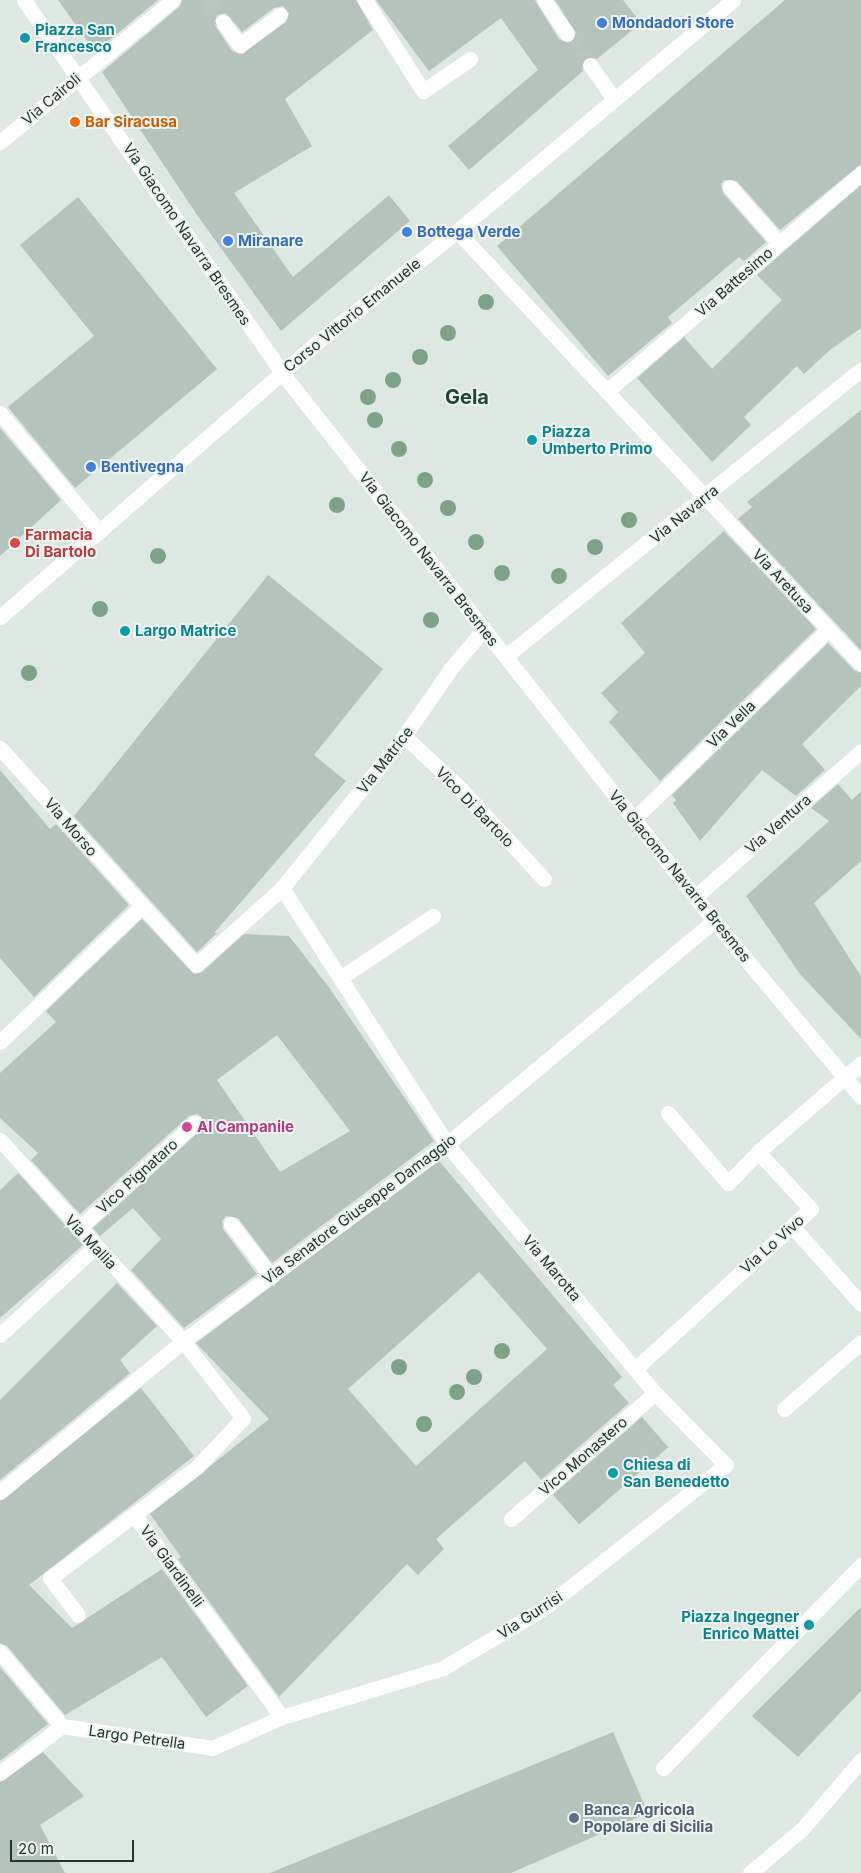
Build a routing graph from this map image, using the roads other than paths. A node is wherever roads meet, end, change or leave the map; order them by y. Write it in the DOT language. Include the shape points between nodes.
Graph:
graph roads {
  1 [pos="24,0"];
  2 [pos="173,0"];
  3 [pos="366,0"];
  4 [pos="544,0"];
  5 [pos="733,0"];
  6 [pos="280,15"];
  7 [pos="223,22"];
  8 [pos="567,34"];
  9 [pos="470,59"];
  10 [pos="590,65"];
  11 [pos="78,76"];
  12 [pos="614,99"];
  13 [pos="0,142"];
  14 [pos="861,173"];
  15 [pos="730,187"];
  16 [pos="457,231"];
  17 [pos="779,243"];
  18 [pos="861,370"];
  19 [pos="282,373"];
  20 [pos="607,390"];
  21 [pos="0,413"];
  22 [pos="704,497"];
  23 [pos="100,532"];
  24 [pos="0,617"];
  25 [pos="484,629"];
  26 [pos="828,630"];
  27 [pos="506,656"];
  28 [pos="861,664"];
  29 [pos="404,736"];
  30 [pos="0,748"];
  31 [pos="861,751"];
  32 [pos="634,819"];
  33 [pos="544,879"];
  34 [pos="282,888"];
  35 [pos="696,897"];
  36 [pos="141,907"];
  37 [pos="433,916"];
  38 [pos="714,921"];
  39 [pos="340,978"];
  40 [pos="0,1042"];
  41 [pos="861,1063"];
  42 [pos="844,1077"];
  43 [pos="861,1097"];
  44 [pos="668,1113"];
  45 [pos="195,1123"];
  46 [pos="0,1140"];
  47 [pos="447,1144"];
  48 [pos="758,1152"];
  49 [pos="231,1224"];
  50 [pos="792,1226"];
  51 [pos="78,1228"];
  52 [pos="95,1248"];
  53 [pos="271,1276"];
  54 [pos="861,1304"];
  55 [pos="0,1334"];
  56 [pos="184,1341"];
  57 [pos="861,1342"];
  58 [pos="636,1368"];
  59 [pos="655,1393"];
  60 [pos="784,1409"];
  61 [pos="0,1492"];
  62 [pos="134,1515"];
  63 [pos="511,1520"];
  64 [pos="861,1564"];
  65 [pos="78,1614"];
  66 [pos="0,1652"];
  67 [pos="282,1717"];
  68 [pos="62,1726"];
  69 [pos="212,1748"];
  70 [pos="861,1760"];
  71 [pos="663,1768"];
  72 [pos="0,1773"];
  73 [pos="750,1873"];
  1 -- 11 [label="street, Via Giacomo Navarra Bresmes"];
  2 -- 11 [label="street, Via Cairoli"];
  3 -- 9 [label="street" via="423,91"];
  4 -- 8 [label="street"];
  5 -- 12 [label="street, Corso Vittorio Emanuele"];
  6 -- 7 [label="street" via="240,45"];
  10 -- 12 [label="street"];
  11 -- 13 [label="street, Via Cairoli"];
  11 -- 19 [label="street, Via Giacomo Navarra Bresmes"];
  12 -- 16 [label="street, Corso Vittorio Emanuele"];
  14 -- 17 [label="street, Via Battesimo"];
  15 -- 17 [label="street"];
  16 -- 19 [label="street, Corso Vittorio Emanuele"];
  16 -- 20 [label="street"];
  17 -- 20 [label="street, Via Battesimo"];
  18 -- 22 [label="street, Via Navarra"];
  19 -- 23 [label="street, Corso Vittorio Emanuele"];
  19 -- 25 [label="street, Via Giacomo Navarra Bresmes"];
  20 -- 22 [label="street"];
  21 -- 23 [label="street"];
  22 -- 26 [label="street, Via Aretusa"];
  22 -- 27 [label="street, Via Navarra"];
  23 -- 24 [label="street, Corso Vittorio Emanuele"];
  25 -- 27 [label="street, Via Giacomo Navarra Bresmes"];
  25 -- 29 [label="street, Via Matrice" via="452,666"];
  26 -- 28 [label="street, Via Aretusa"];
  26 -- 32 [label="street, Via Vella"];
  27 -- 32 [label="street, Via Giacomo Navarra Bresmes"];
  29 -- 33 [label="street, Vico Di Bartolo" via="459,787"];
  29 -- 34 [label="street, Via Matrice"];
  30 -- 36 [label="street, Via Morso"];
  31 -- 35 [label="street, Via Ventura"];
  32 -- 35 [label="street, Via Giacomo Navarra Bresmes"];
  34 -- 36 [label="street, Via Matrice" via="196,965"];
  34 -- 39 [label="street"];
  35 -- 38 [label="street, Via Giacomo Navarra Bresmes"];
  36 -- 40 [label="street"];
  37 -- 39 [label="street"];
  38 -- 42 [label="street, Via Giacomo Navarra Bresmes"];
  38 -- 47 [label="street, Via Senatore Giuseppe Damaggio"];
  39 -- 47 [label="street"];
  41 -- 42 [label="street"];
  42 -- 43 [label="street, Via Giacomo Navarra Bresmes"];
  42 -- 48 [label="street"];
  44 -- 48 [label="street" via="728,1183"];
  45 -- 51 [label="street, Vico Pignataro"];
  46 -- 51 [label="street, Via Mallia"];
  47 -- 53 [label="street, Via Senatore Giuseppe Damaggio"];
  47 -- 58 [label="street, Via Marotta"];
  48 -- 50 [label="street, Via Lo Vivo" via="811,1209"];
  49 -- 53 [label="street"];
  50 -- 54 [label="street"];
  50 -- 58 [label="street, Via Lo Vivo"];
  51 -- 52 [label="street, Via Mallia"];
  52 -- 55 [label="street"];
  52 -- 56 [label="street, Via Mallia"];
  53 -- 56 [label="street, Via Senatore Giuseppe Damaggio"];
  56 -- 61 [label="street, Via Senatore Giuseppe Damaggio"];
  56 -- 62 [label="street, Via Giardinelli" via="243,1418 196,1467"];
  57 -- 60 [label="street"];
  58 -- 59 [label="street, Via Marotta"];
  59 -- 63 [label="street, Vico Monastero"];
  59 -- 67 [label="street, Via Gurrisi" via="726,1465 544,1608 443,1668"];
  62 -- 65 [label="street" via="50,1578"];
  62 -- 67 [label="street, Via Giardinelli"];
  64 -- 71 [label="street"];
  66 -- 68 [label="street"];
  67 -- 69 [label="street, Via Gurrisi"];
  68 -- 69 [label="street, Largo Petrella"];
  68 -- 72 [label="street"];
  70 -- 73 [label="street" via="803,1828"];
}
